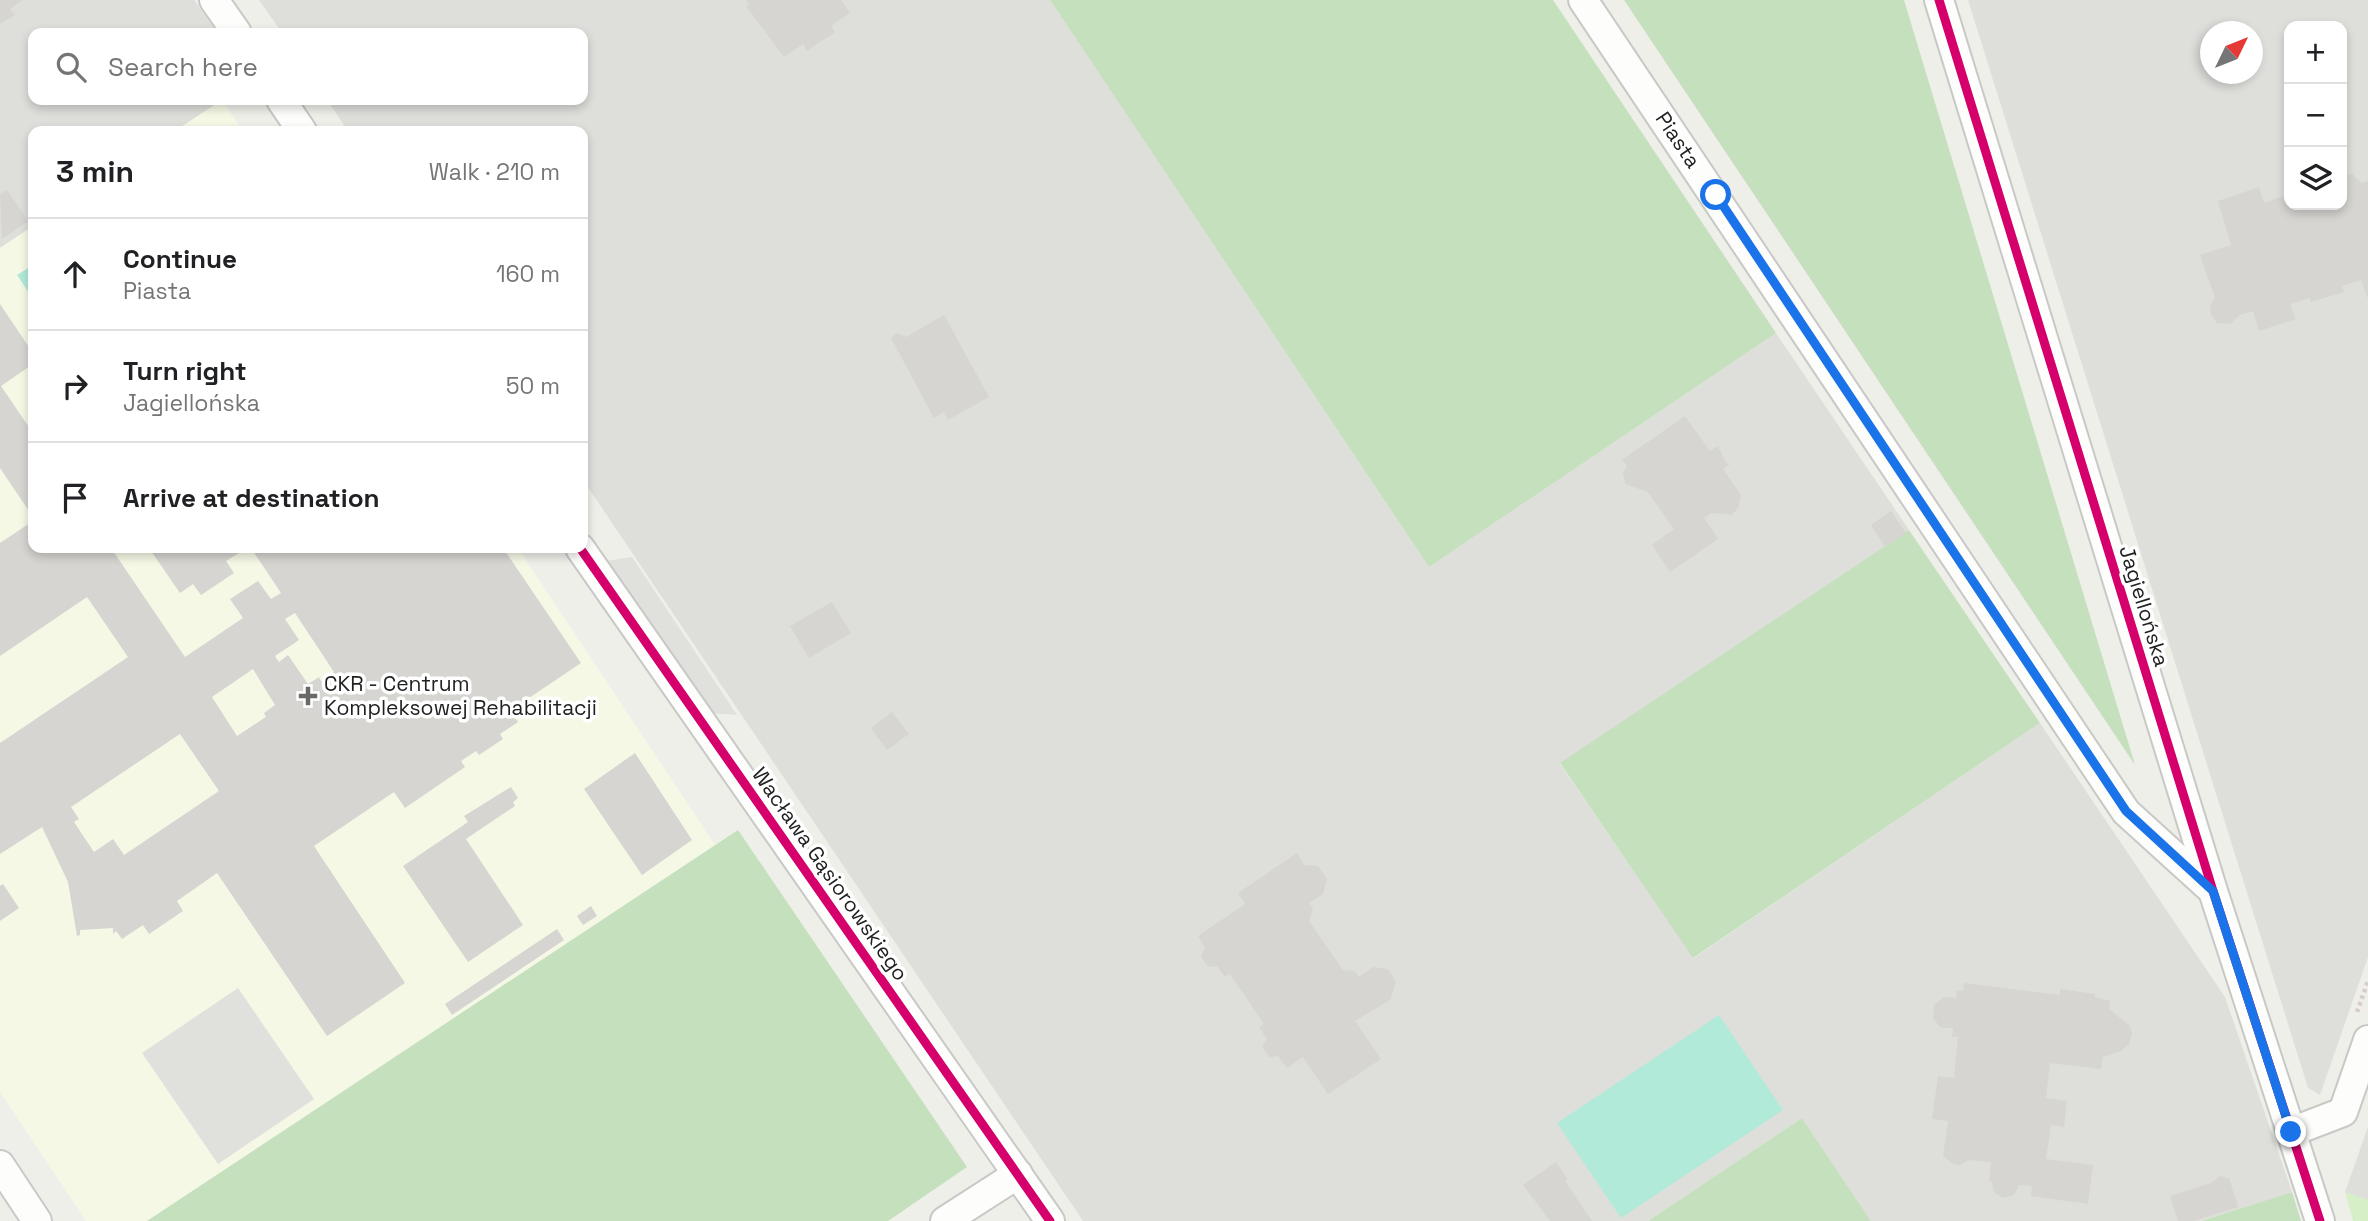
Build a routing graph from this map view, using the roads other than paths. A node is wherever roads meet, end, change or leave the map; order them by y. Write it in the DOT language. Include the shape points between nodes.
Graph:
graph roads {
  1 [pos="214,0"];
  2 [pos="1583,0"];
  3 [pos="1938,0"];
  4 [pos="234,28"];
  5 [pos="284,105"];
  6 [pos="299,126"];
  7 [pos="583,553"];
  8 [pos="2213,891"];
  9 [pos="2368,1040"];
  10 [pos="2291,1132"];
  11 [pos="0,1165"];
  12 [pos="1018,1174"];
  13 [pos="37,1221"];
  14 [pos="945,1221"];
  15 [pos="1050,1221"];
  16 [pos="2320,1221"];
  1 -- 4 [label="street"];
  2 -- 8 [label="street, Piasta" via="2126,811"];
  3 -- 8 [label="street, Jagiellońska"];
  5 -- 6 [label="street"];
  7 -- 12 [label="street, Wacława Gąsiorowskiego"];
  8 -- 10 [label="street, Jagiellońska"];
  9 -- 10 [label="street" via="2343,1112"];
  10 -- 16 [label="street, Jagiellońska"];
  11 -- 13 [label="street"];
  12 -- 14 [label="street"];
  12 -- 15 [label="street, Wacława Gąsiorowskiego"];
}
